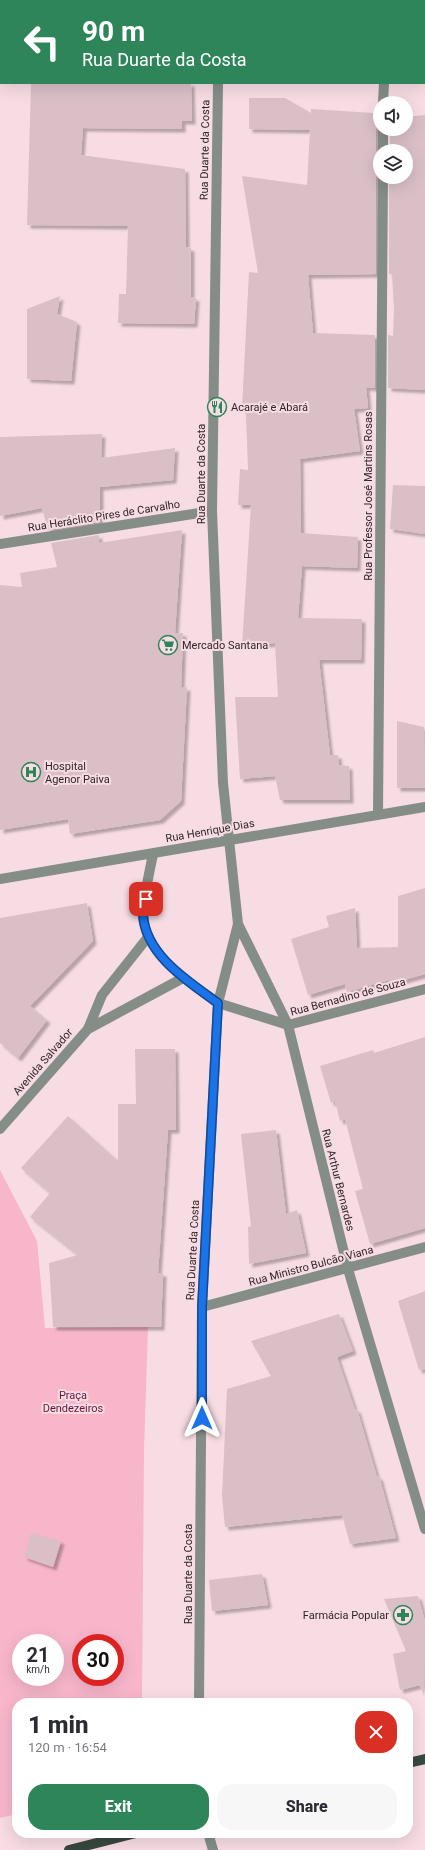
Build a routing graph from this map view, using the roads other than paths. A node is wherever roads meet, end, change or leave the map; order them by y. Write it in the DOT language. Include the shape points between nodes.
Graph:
graph roads {
  1 [pos="218,84"];
  2 [pos="384,84"];
  3 [pos="383,96"];
  4 [pos="383,184"];
  5 [pos="212,511"];
  6 [pos="0,544"];
  7 [pos="425,807"];
  8 [pos="378,815"];
  9 [pos="228,840"];
  10 [pos="153,854"];
  11 [pos="0,879"];
  12 [pos="238,924"];
  13 [pos="148,937"];
  14 [pos="183,978"];
  15 [pos="425,989"];
  16 [pos="218,1003"];
  17 [pos="288,1026"];
  18 [pos="88,1029"];
  19 [pos="0,1129"];
  20 [pos="425,1247"];
  21 [pos="348,1269"];
  22 [pos="202,1307"];
  23 [pos="420,1497"];
  24 [pos="425,1529"];
  25 [pos="199,1698"];
  26 [pos="425,1759"];
  27 [pos="413,1762"];
  28 [pos="116,1838"];
  29 [pos="209,1838"];
  30 [pos="69,1850"];
  31 [pos="213,1850"];
  1 -- 5 [label="street, Rua Duarte da Costa"];
  2 -- 3 [label="street"];
  4 -- 8 [label="street, Rua Professor José Martins Rosas"];
  5 -- 6 [label="street, Rua Heráclito Pires de Carvalho"];
  5 -- 9 [label="street, Rua Duarte da Costa" via="223,783"];
  7 -- 8 [label="street, Rua Henrique Dias"];
  8 -- 9 [label="street, Rua Henrique Dias"];
  9 -- 10 [label="street, Rua Henrique Dias"];
  9 -- 12 [label="street, Rua Arthur Bernardes"];
  10 -- 11 [label="street, Rua Henrique Dias"];
  10 -- 13 [label="street" via="143,914"];
  12 -- 16 [label="street"];
  12 -- 17 [label="street, Rua Arthur Bernardes"];
  13 -- 14 [label="street" via="165,960"];
  13 -- 18 [label="street, Avenida Salvador" via="102,995"];
  14 -- 16 [label="street"];
  14 -- 18 [label="street, Avenida Salvador"];
  15 -- 17 [label="street, Rua Bernadino de Souza"];
  16 -- 17 [label="street, Rua Bernadino de Souza"];
  16 -- 22 [label="street, Rua Duarte da Costa"];
  17 -- 21 [label="street, Rua Arthur Bernardes"];
  18 -- 19 [label="street, Avenida Salvador"];
  20 -- 21 [label="street, Rua Ministro Bulcão Viana"];
  21 -- 22 [label="street, Rua Ministro Bulcão Viana"];
  21 -- 23 [label="street, Rua Arthur Bernardes"];
  22 -- 25 [label="street, Rua Duarte da Costa"];
  23 -- 24 [label="street, Rua Arthur Bernardes"];
  26 -- 27 [label="main road"];
  28 -- 30 [label="main road"];
  29 -- 31 [label="street"];
}
